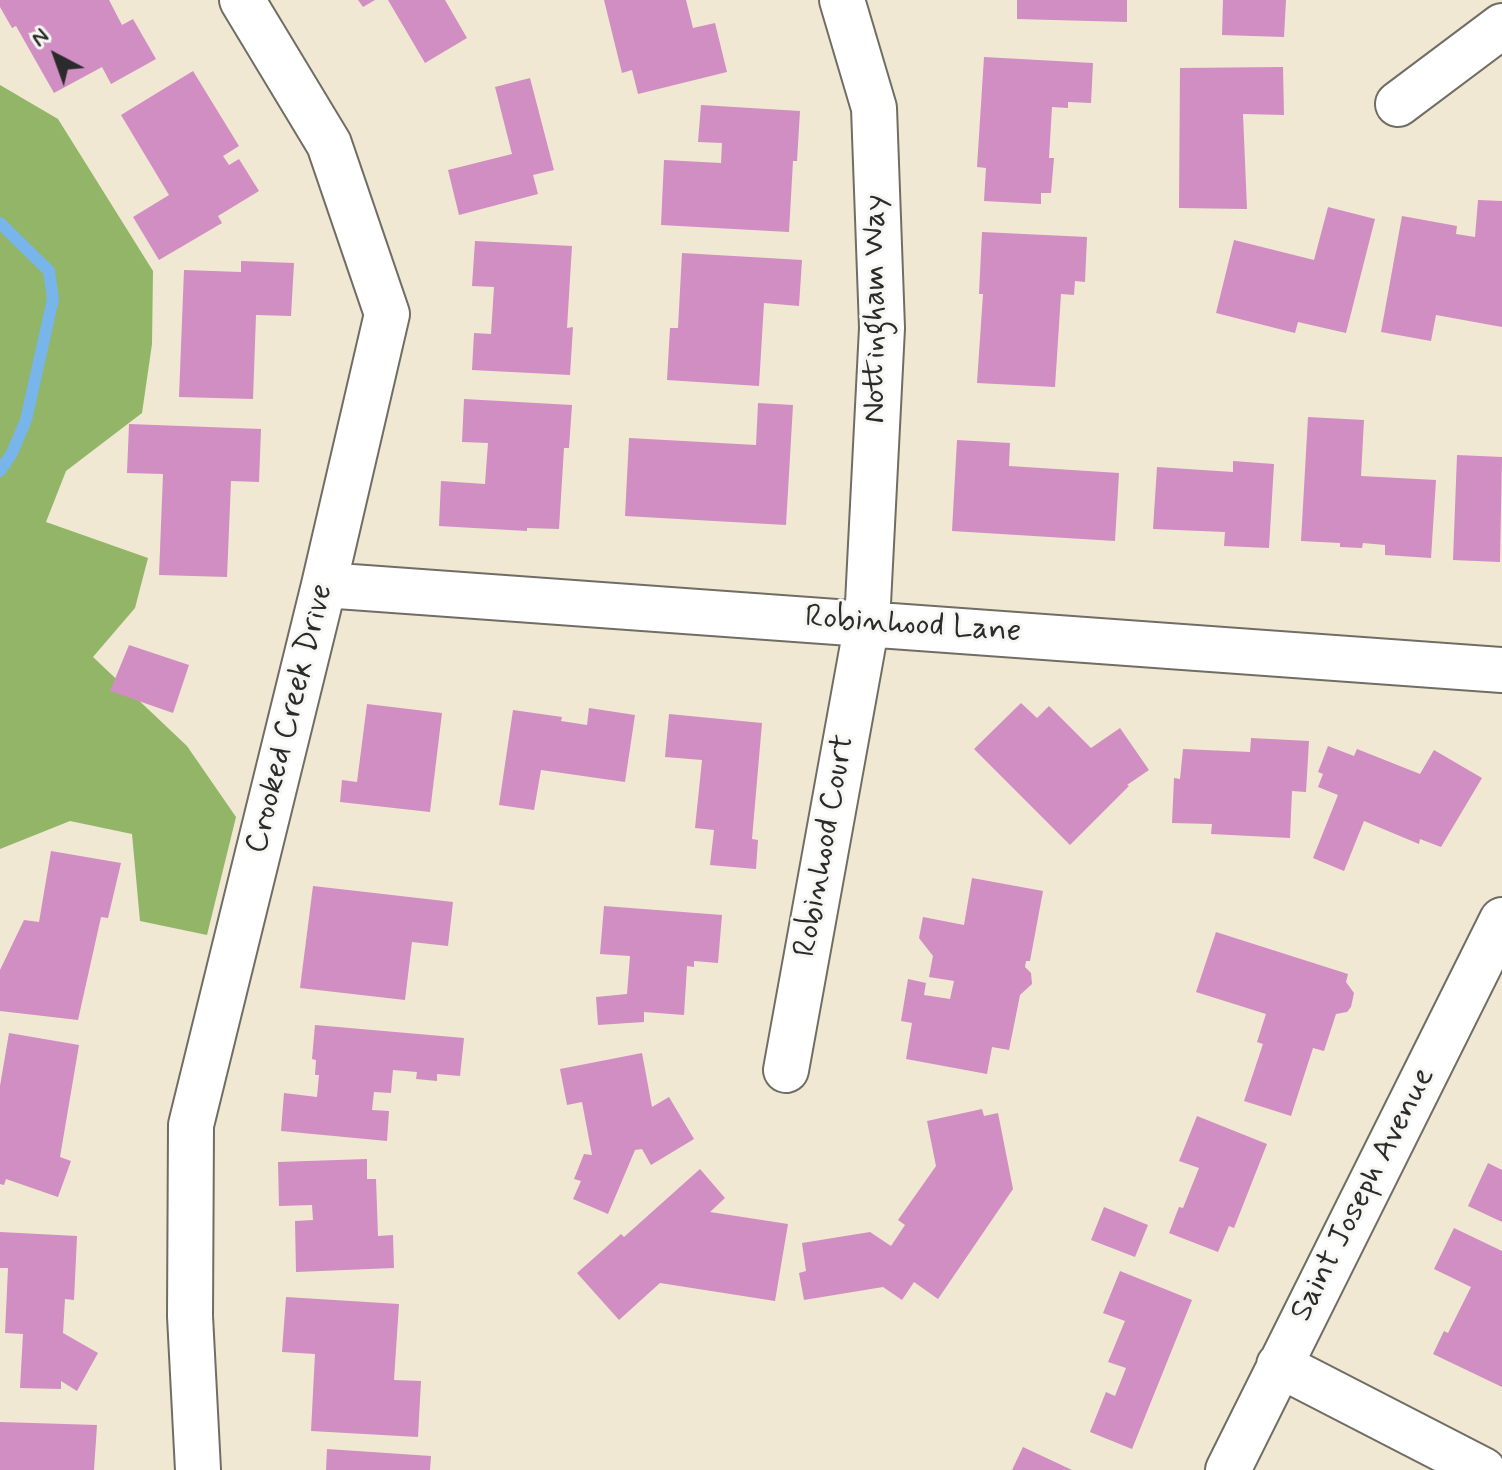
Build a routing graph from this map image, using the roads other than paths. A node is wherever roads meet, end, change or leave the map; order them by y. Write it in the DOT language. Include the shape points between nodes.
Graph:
graph roads {
  1 [pos="242,0"];
  2 [pos="842,0"];
  3 [pos="1502,26"];
  4 [pos="1398,104"];
  5 [pos="324,585"];
  6 [pos="867,623"];
  7 [pos="1502,670"];
  8 [pos="1502,920"];
  9 [pos="786,1070"];
  10 [pos="1279,1365"];
  11 [pos="198,1470"];
  12 [pos="1228,1470"];
  13 [pos="1483,1470"];
  1 -- 5 [label="street, Crooked Creek Drive" via="329,144 387,314"];
  2 -- 6 [label="street, Nottingham Way" via="874,108 882,328"];
  3 -- 4 [label="street"];
  5 -- 6 [label="street, Robinhood Lane"];
  5 -- 11 [label="street, Crooked Creek Drive" via="191,1125 190,1316"];
  6 -- 7 [label="street, Robinhood Lane"];
  6 -- 9 [label="street, Robinhood Court"];
  8 -- 10 [label="street, Saint Joseph Avenue"];
  10 -- 12 [label="street, Saint Joseph Avenue"];
  10 -- 13 [label="street"];
}
